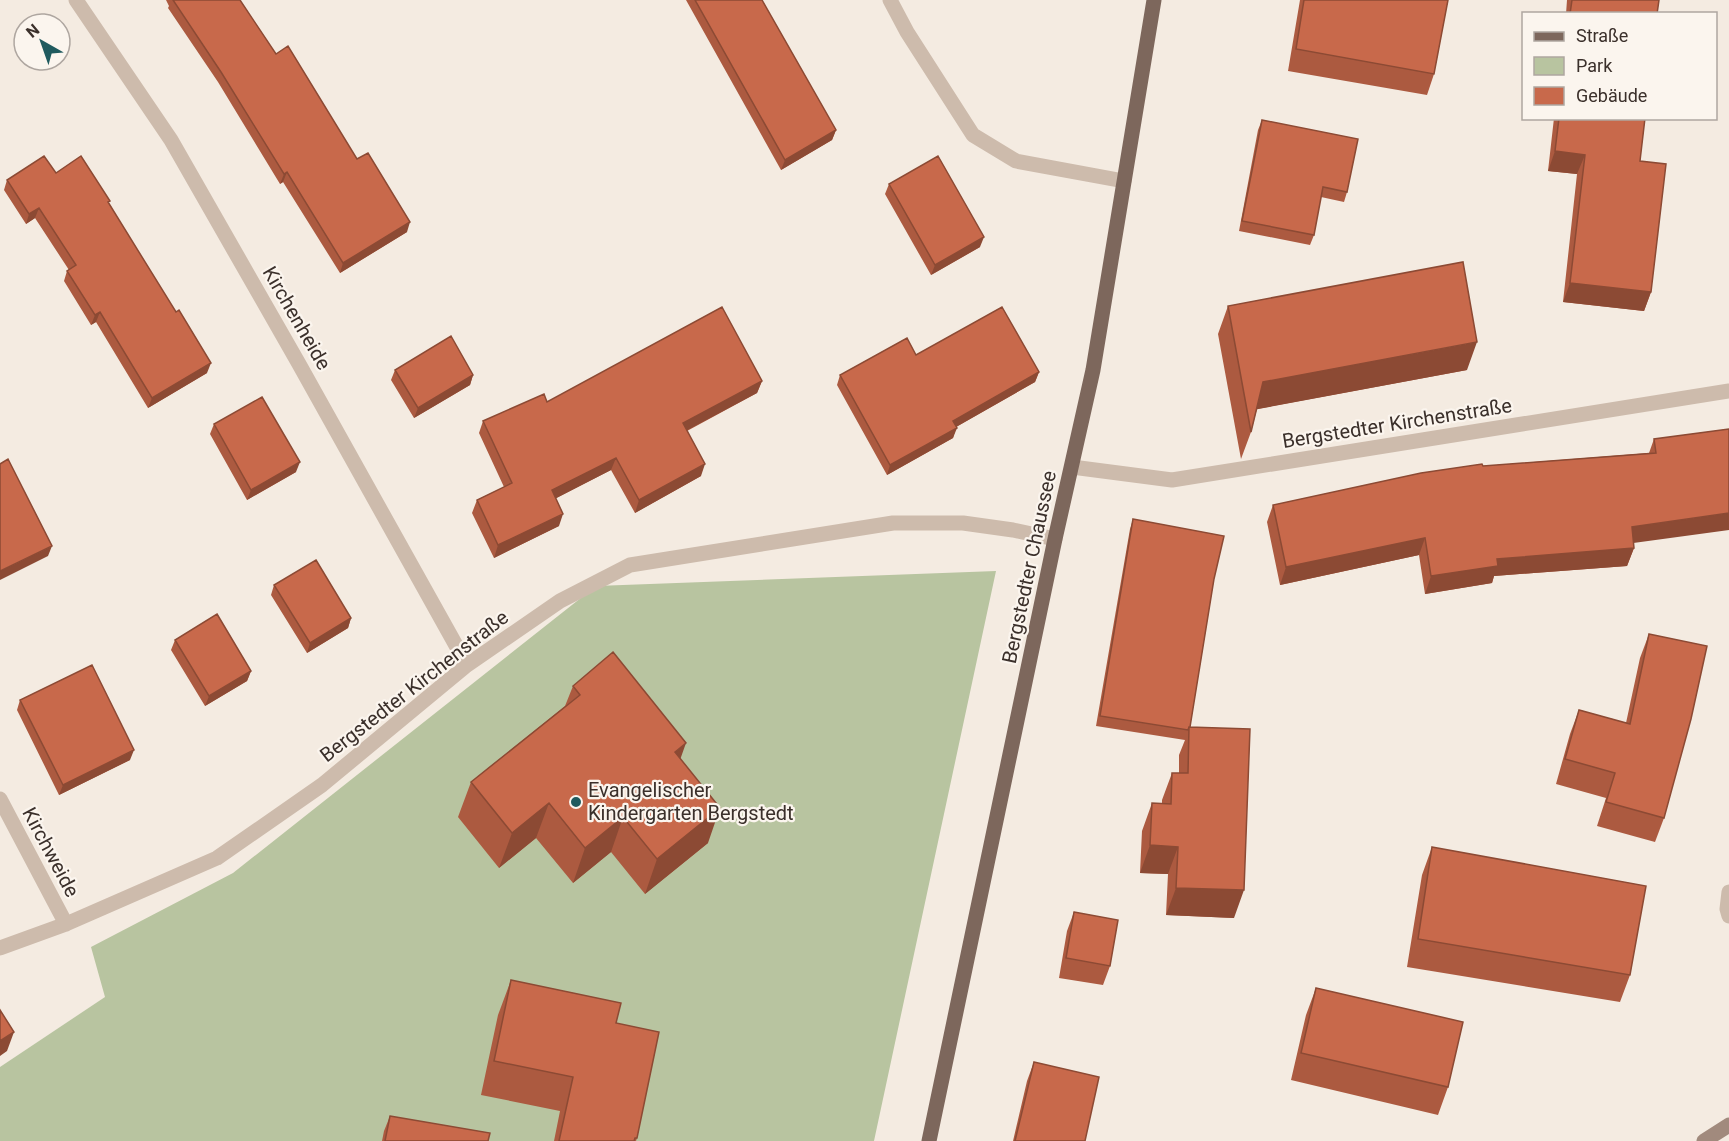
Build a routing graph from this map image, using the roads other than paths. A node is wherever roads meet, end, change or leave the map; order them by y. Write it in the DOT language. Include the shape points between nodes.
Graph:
graph roads {
  1 [pos="76,0"];
  2 [pos="890,0"];
  3 [pos="1154,0"];
  4 [pos="1124,181"];
  5 [pos="1729,391"];
  6 [pos="1072,467"];
  7 [pos="1055,539"];
  8 [pos="467,665"];
  9 [pos="0,799"];
  10 [pos="1729,892"];
  11 [pos="1729,916"];
  12 [pos="66,924"];
  13 [pos="0,948"];
  14 [pos="1729,1125"];
  15 [pos="929,1141"];
  16 [pos="1704,1141"];
  1 -- 8 [label="street, Kirchenheide" via="171,140"];
  2 -- 4 [label="street" via="973,135 1016,162"];
  3 -- 4 [label="main road, Bergstedter Chaussee"];
  4 -- 6 [label="main road, Bergstedter Chaussee" via="1093,370"];
  5 -- 6 [label="street, Bergstedter Kirchenstraße" via="1172,480"];
  6 -- 7 [label="main road, Bergstedter Chaussee"];
  7 -- 8 [label="street, Bergstedter Kirchenstraße" via="963,523 892,523 630,566 560,601"];
  7 -- 15 [label="main road, Bergstedter Chaussee"];
  8 -- 12 [label="street, Bergstedter Kirchenstraße" via="322,785 217,858"];
  9 -- 12 [label="street, Kirchweide"];
  10 -- 11 [label="street"];
  12 -- 13 [label="street, Bergstedter Kirchenstraße"];
  14 -- 16 [label="main road"];
}
